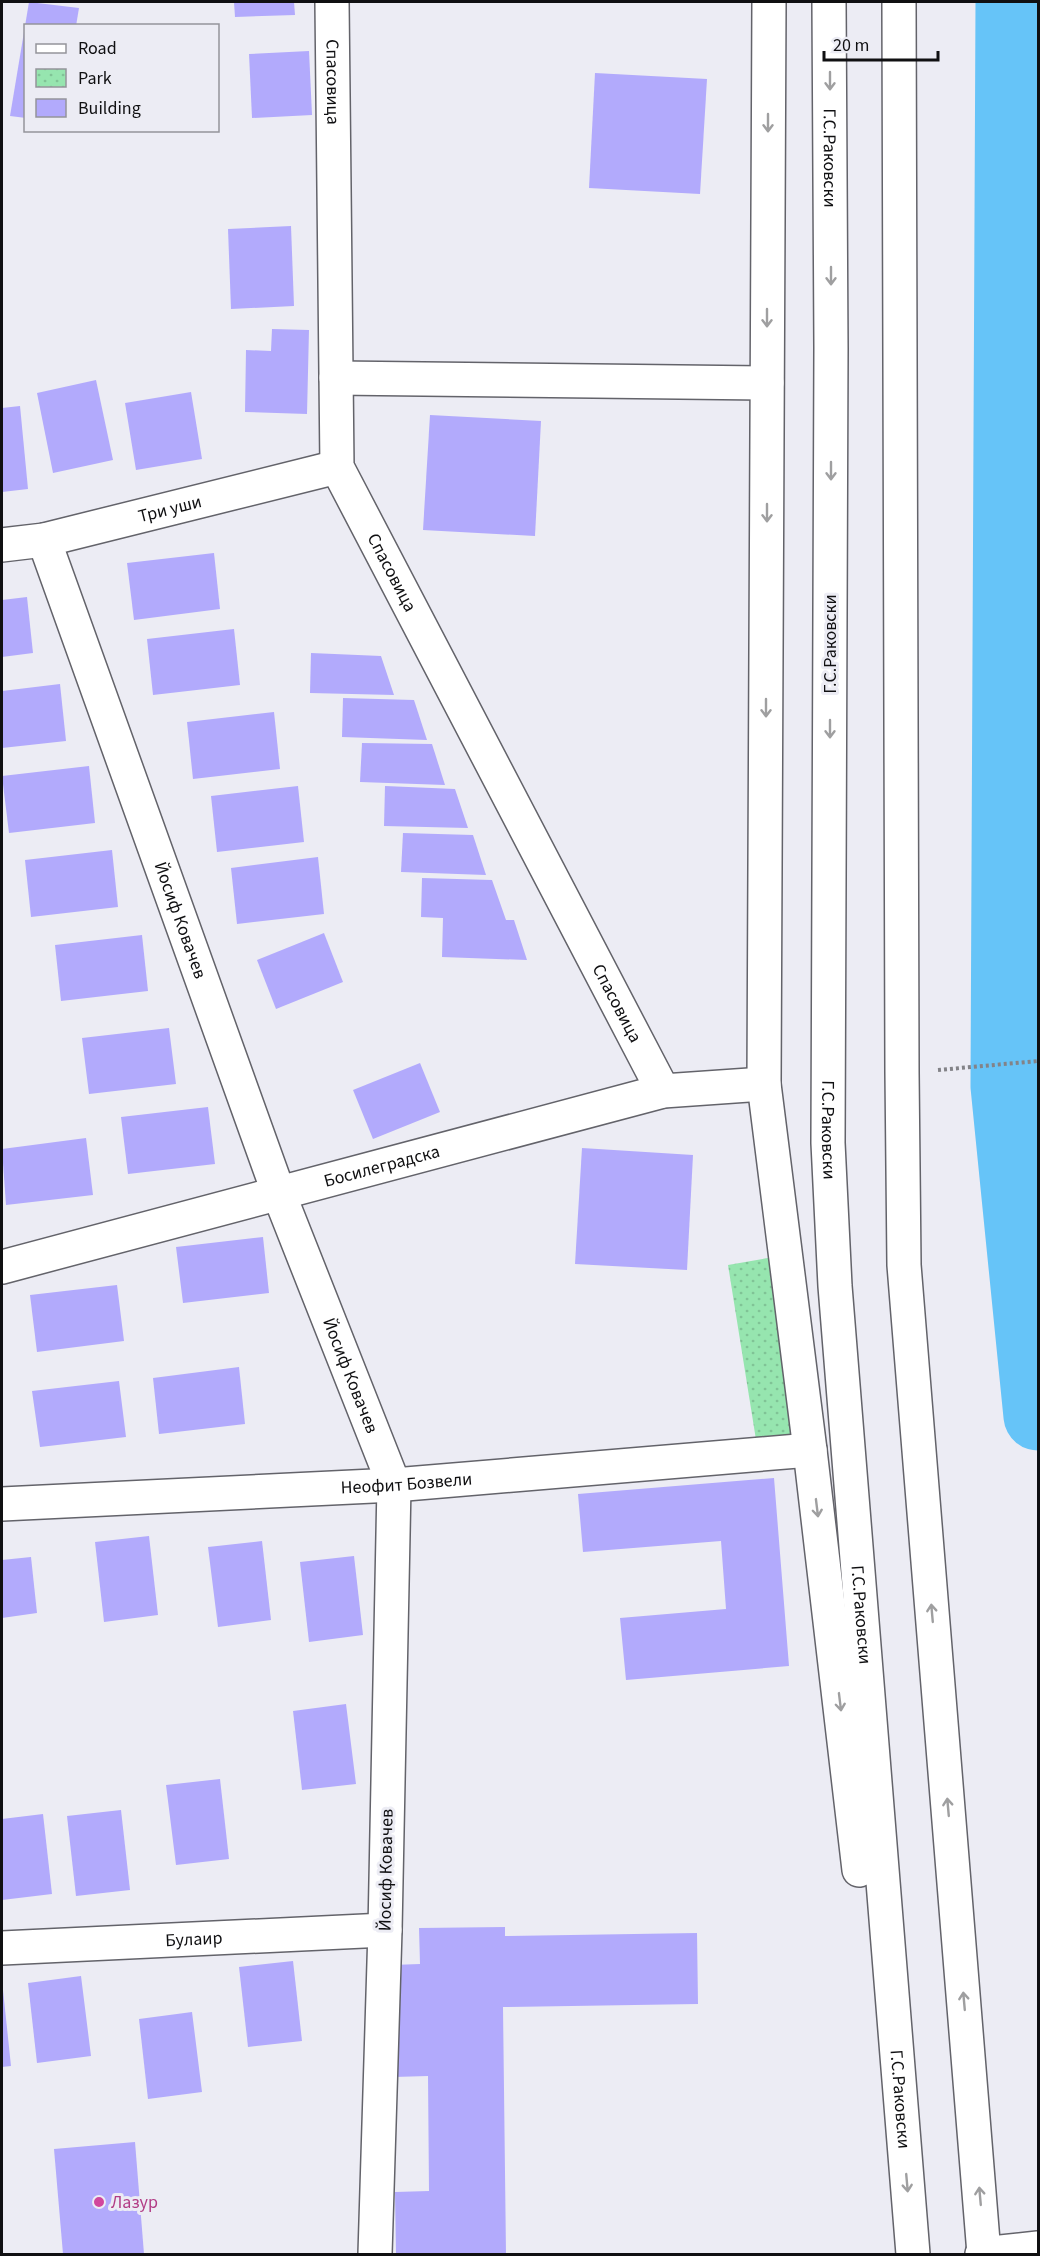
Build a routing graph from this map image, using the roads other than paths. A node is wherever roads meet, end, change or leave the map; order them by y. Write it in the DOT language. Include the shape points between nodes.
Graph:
graph roads {
  1 [pos="332,2"];
  2 [pos="769,2"];
  3 [pos="829,2"];
  4 [pos="899,2"];
  5 [pos="336,378"];
  6 [pos="767,383"];
  7 [pos="337,467"];
  8 [pos="44,540"];
  9 [pos="2,545"];
  10 [pos="764,1084"];
  11 [pos="663,1091"];
  12 [pos="279,1194"];
  13 [pos="2,1267"];
  14 [pos="810,1450"];
  15 [pos="394,1485"];
  16 [pos="2,1504"];
  17 [pos="385,1930"];
  18 [pos="2,1948"];
  19 [pos="891,2000"];
  20 [pos="1036,2248"];
  21 [pos="375,2254"];
  22 [pos="913,2254"];
  23 [pos="983,2254"];
  1 -- 5 [label="street, Спасовица"];
  2 -- 6 [label="street, one-way"];
  3 -- 19 [label="street, Г.С.Раковски, one-way" via="828,1143 835,1286"];
  23 -- 4 [label="street, one-way" via="904,1265"];
  5 -- 6 [label="street"];
  5 -- 7 [label="street, Спасовица"];
  6 -- 10 [label="street, one-way"];
  7 -- 8 [label="street, Три уши"];
  7 -- 11 [label="street, Спасовица"];
  8 -- 9 [label="street, Три уши"];
  8 -- 12 [label="street, Йосиф Ковачев"];
  10 -- 11 [label="street, Босилеградска"];
  10 -- 14 [label="street"];
  11 -- 12 [label="street, Босилеградска"];
  12 -- 13 [label="street, Босилеградска"];
  12 -- 15 [label="street, Йосиф Ковачев"];
  14 -- 15 [label="street, Неофит Бозвели"];
  14 -- 19 [label="street, one-way" via="863,1904"];
  15 -- 16 [label="street, Неофит Бозвели"];
  15 -- 17 [label="street, Йосиф Ковачев"];
  17 -- 18 [label="street, Булаир"];
  17 -- 21 [label="street, Йосиф Ковачев"];
  19 -- 22 [label="street, Г.С.Раковски, one-way"];
  20 -- 23 [label="street"];
}
